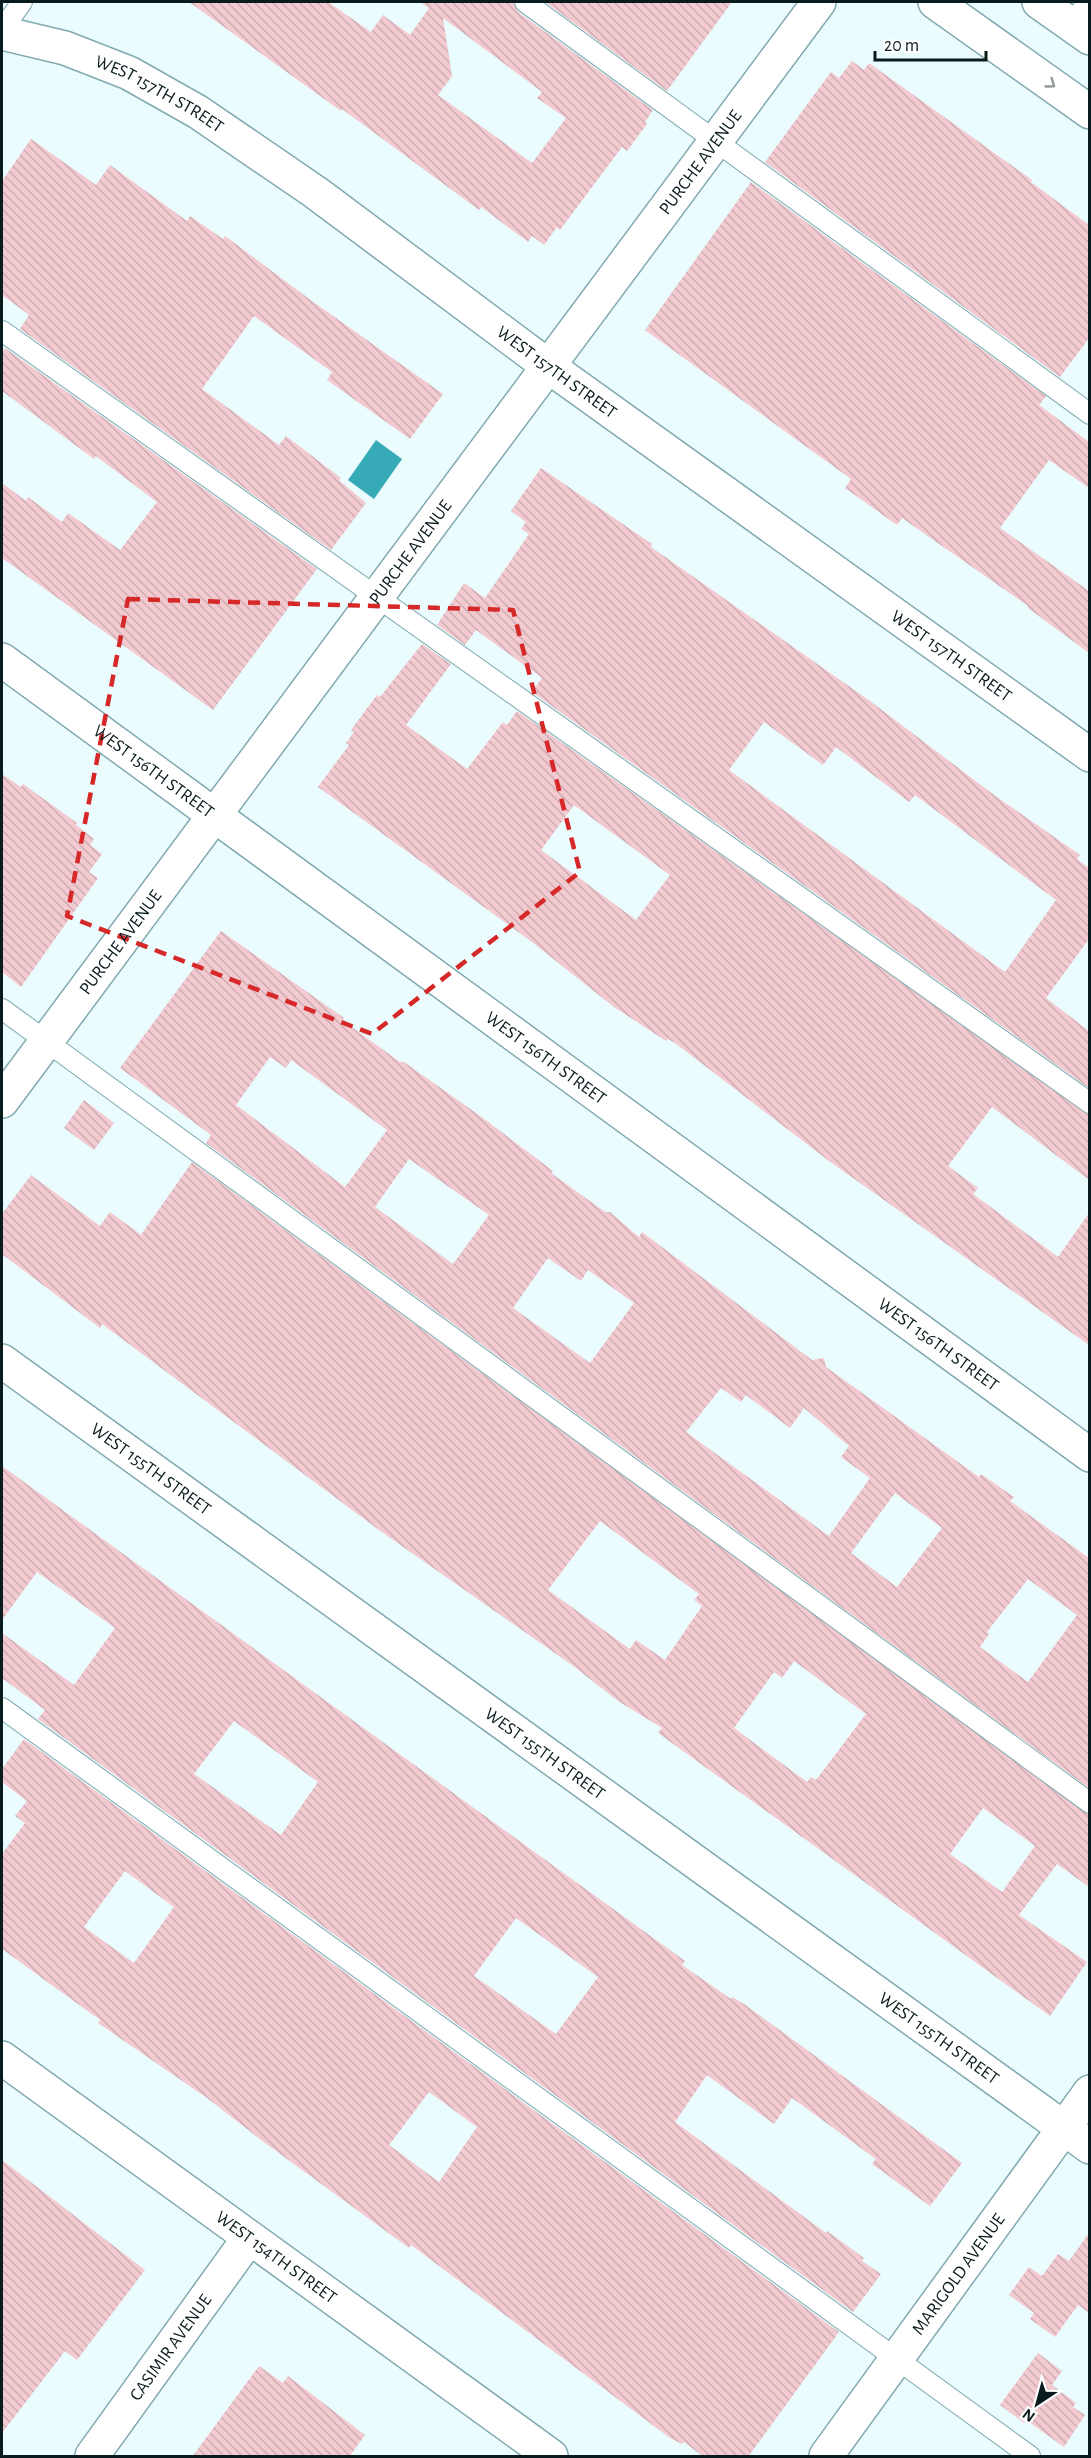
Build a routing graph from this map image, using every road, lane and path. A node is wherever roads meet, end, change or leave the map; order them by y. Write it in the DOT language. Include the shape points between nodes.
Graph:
graph roads {
  1 [pos="22,2"];
  2 [pos="525,2"];
  3 [pos="819,2"];
  4 [pos="935,2"];
  5 [pos="1038,2"];
  6 [pos="1083,22"];
  7 [pos="2,32"];
  8 [pos="1089,112"];
  9 [pos="715,142"];
  10 [pos="2,331"];
  11 [pos="548,366"];
  12 [pos="1089,414"];
  13 [pos="377,596"];
  14 [pos="2,660"];
  15 [pos="1089,755"];
  16 [pos="214,815"];
  17 [pos="2,1009"];
  18 [pos="46,1041"];
  19 [pos="2,1101"];
  20 [pos="1089,1103"];
  21 [pos="2,1361"];
  22 [pos="1089,1455"];
  23 [pos="2,1708"];
  24 [pos="1089,1803"];
  25 [pos="2,2058"];
  26 [pos="1089,2092"];
  27 [pos="1063,2128"];
  28 [pos="1089,2147"];
  29 [pos="249,2238"];
  30 [pos="897,2360"];
  31 [pos="92,2457"];
  32 [pos="551,2457"];
  33 [pos="826,2457"];
  34 [pos="1030,2457"];
  1 -- 7 [label="lane"];
  2 -- 9 [label="lane"];
  3 -- 9 [label="street, PURCHE AVENUE"];
  4 -- 8 [label="street, one-way"];
  5 -- 6 [label="street"];
  7 -- 11 [label="street, WEST 157TH STREET" via="65,48 129,73 198,112 315,192"];
  9 -- 11 [label="street, PURCHE AVENUE"];
  9 -- 12 [label="lane"];
  10 -- 13 [label="lane"];
  11 -- 13 [label="street, PURCHE AVENUE"];
  11 -- 15 [label="street, WEST 157TH STREET"];
  13 -- 16 [label="street, PURCHE AVENUE"];
  13 -- 20 [label="lane"];
  14 -- 16 [label="street, WEST 156TH STREET"];
  16 -- 18 [label="street, PURCHE AVENUE"];
  16 -- 22 [label="street, WEST 156TH STREET"];
  17 -- 18 [label="lane"];
  18 -- 19 [label="street, PURCHE AVENUE"];
  18 -- 24 [label="lane"];
  21 -- 27 [label="street, WEST 155TH STREET"];
  23 -- 30 [label="lane"];
  25 -- 29 [label="street, WEST 154TH STREET"];
  26 -- 27 [label="street, MARIGOLD AVENUE"];
  27 -- 28 [label="street, WEST 155TH STREET"];
  27 -- 30 [label="street, MARIGOLD AVENUE"];
  29 -- 31 [label="street, CASIMIR AVENUE"];
  29 -- 32 [label="street, WEST 154TH STREET"];
  30 -- 33 [label="street, MARIGOLD AVENUE"];
  30 -- 34 [label="lane"];
}
